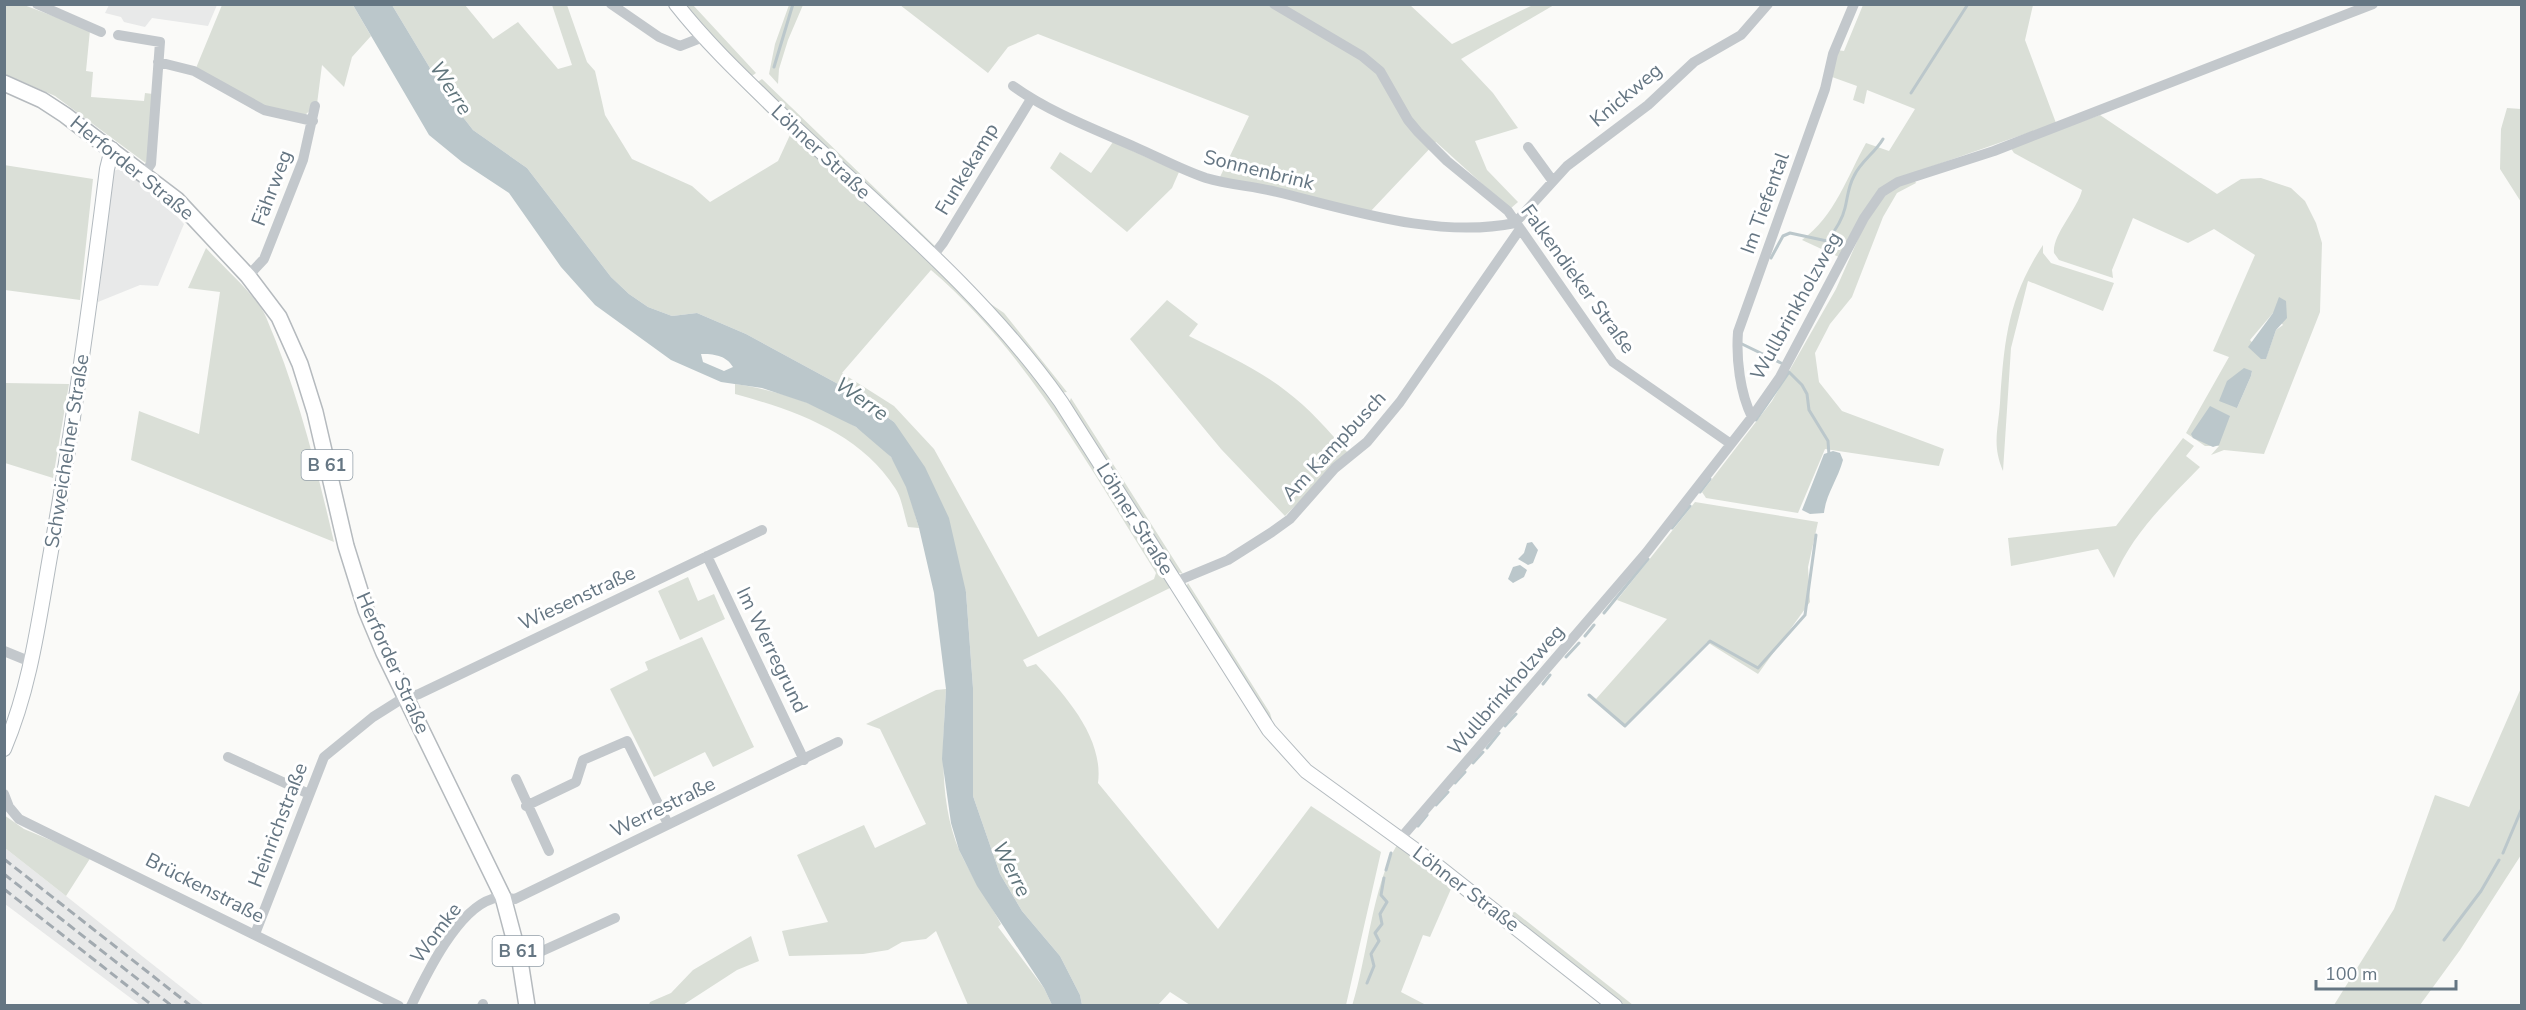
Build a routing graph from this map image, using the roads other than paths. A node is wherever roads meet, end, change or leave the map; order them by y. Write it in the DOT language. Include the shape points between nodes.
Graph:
graph roads {
  1 [pos="37,4"];
  2 [pos="611,4"];
  3 [pos="676,4"];
  4 [pos="1274,4"];
  5 [pos="1768,4"];
  6 [pos="1854,4"];
  7 [pos="2373,4"];
  8 [pos="101,32"];
  9 [pos="118,35"];
  10 [pos="703,37"];
  11 [pos="158,63"];
  12 [pos="4,83"];
  13 [pos="1013,86"];
  14 [pos="1031,99"];
  15 [pos="315,106"];
  16 [pos="313,121"];
  17 [pos="1528,147"];
  18 [pos="112,148"];
  19 [pos="147,169"];
  20 [pos="1552,180"];
  21 [pos="1517,226"];
  22 [pos="932,257"];
  23 [pos="249,276"];
  24 [pos="1752,417"];
  25 [pos="1731,444"];
  26 [pos="762,530"];
  27 [pos="707,556"];
  28 [pos="1175,582"];
  29 [pos="4,651"];
  30 [pos="31,662"];
  31 [pos="406,698"];
  32 [pos="838,742"];
  33 [pos="4,749"];
  34 [pos="228,757"];
  35 [pos="804,760"];
  36 [pos="516,778"];
  37 [pos="4,794"];
  38 [pos="309,794"];
  39 [pos="526,806"];
  40 [pos="668,824"];
  41 [pos="1400,839"];
  42 [pos="549,851"];
  43 [pos="503,897"];
  44 [pos="615,918"];
  45 [pos="255,934"];
  46 [pos="520,961"];
  47 [pos="415,1004"];
  48 [pos="399,1005"];
  49 [pos="527,1005"];
  50 [pos="1615,1005"];
  1 -- 8 [label="street"];
  2 -- 10 [label="street" via="659,37 680,46"];
  3 -- 10 [label="main road, Löhner Straße"];
  4 -- 21 [label="street, Falkendieker Straße" via="1380,71 1418,132 1508,211"];
  5 -- 20 [label="street, Knickweg" via="1741,35 1688,66 1648,105"];
  6 -- 24 [label="street, Im Tiefental" via="1833,54 1825,89 1738,333 1738,362 1746,406"];
  7 -- 24 [label="street, Wullbrinkholzweg" via="1994,151 1889,187 1872,203 1780,377"];
  9 -- 11 [label="street" via="160,42"];
  10 -- 22 [label="main road, Löhner Straße"];
  11 -- 16 [label="street" via="194,71 264,110"];
  11 -- 19 [label="street"];
  12 -- 18 [label="main road, Herforder Straße / B 61" via="42,100"];
  13 -- 14 [label="street, Sonnenbrink"];
  14 -- 21 [label="street, Sonnenbrink" via="1206,178 1276,191 1375,217 1429,224"];
  14 -- 22 [label="street, Funkekamp"];
  15 -- 16 [label="street, Fährweg"];
  16 -- 23 [label="street, Fährweg" via="303,160 264,259"];
  17 -- 20 [label="street"];
  18 -- 19 [label="main road, Herforder Straße / B 61"];
  18 -- 30 [label="main road, Schweichelner Straße" via="106,169 79,391"];
  19 -- 23 [label="main road, Herforder Straße / B 61"];
  20 -- 21 [label="street, Knickweg"];
  21 -- 25 [label="street, Falkendieker Straße" via="1613,362"];
  21 -- 28 [label="street, Am Kampbusch" via="1400,402 1367,442 1335,468 1290,519 1228,560"];
  22 -- 28 [label="main road, Löhner Straße" via="984,308 1046,381"];
  23 -- 31 [label="main road, Herforder Straße / B 61" via="279,317 300,364 355,576"];
  24 -- 25 [label="street, Wullbrinkholzweg"];
  25 -- 41 [label="street, Wullbrinkholzweg" via="1577,635"];
  26 -- 27 [label="street, Wiesenstraße"];
  27 -- 31 [label="street, Wiesenstraße"];
  27 -- 35 [label="street, Im Werregrund"];
  28 -- 41 [label="main road, Löhner Straße" via="1286,752 1314,778"];
  29 -- 30 [label="street"];
  30 -- 33 [label="main road, Schweichelner Straße"];
  31 -- 38 [label="street, Heinrichstraße" via="372,717 324,758"];
  31 -- 43 [label="main road, Herforder Straße / B 61"];
  32 -- 35 [label="street, Werrestraße"];
  34 -- 38 [label="street"];
  35 -- 40 [label="street, Werrestraße"];
  36 -- 39 [label="street"];
  37 -- 45 [label="street, Brückenstraße" via="19,819"];
  38 -- 45 [label="street, Heinrichstraße"];
  39 -- 40 [label="street" via="576,782 583,760 627,741"];
  39 -- 42 [label="street"];
  40 -- 43 [label="street, Werrestraße" via="515,899"];
  41 -- 50 [label="main road, Löhner Straße"];
  43 -- 46 [label="main road, Herforder Straße / B 61"];
  43 -- 47 [label="street, Womke" via="487,901 468,915 431,967"];
  44 -- 46 [label="street"];
  45 -- 48 [label="street, Brückenstraße"];
  46 -- 49 [label="main road, Herforder Straße / B 61"];
}
